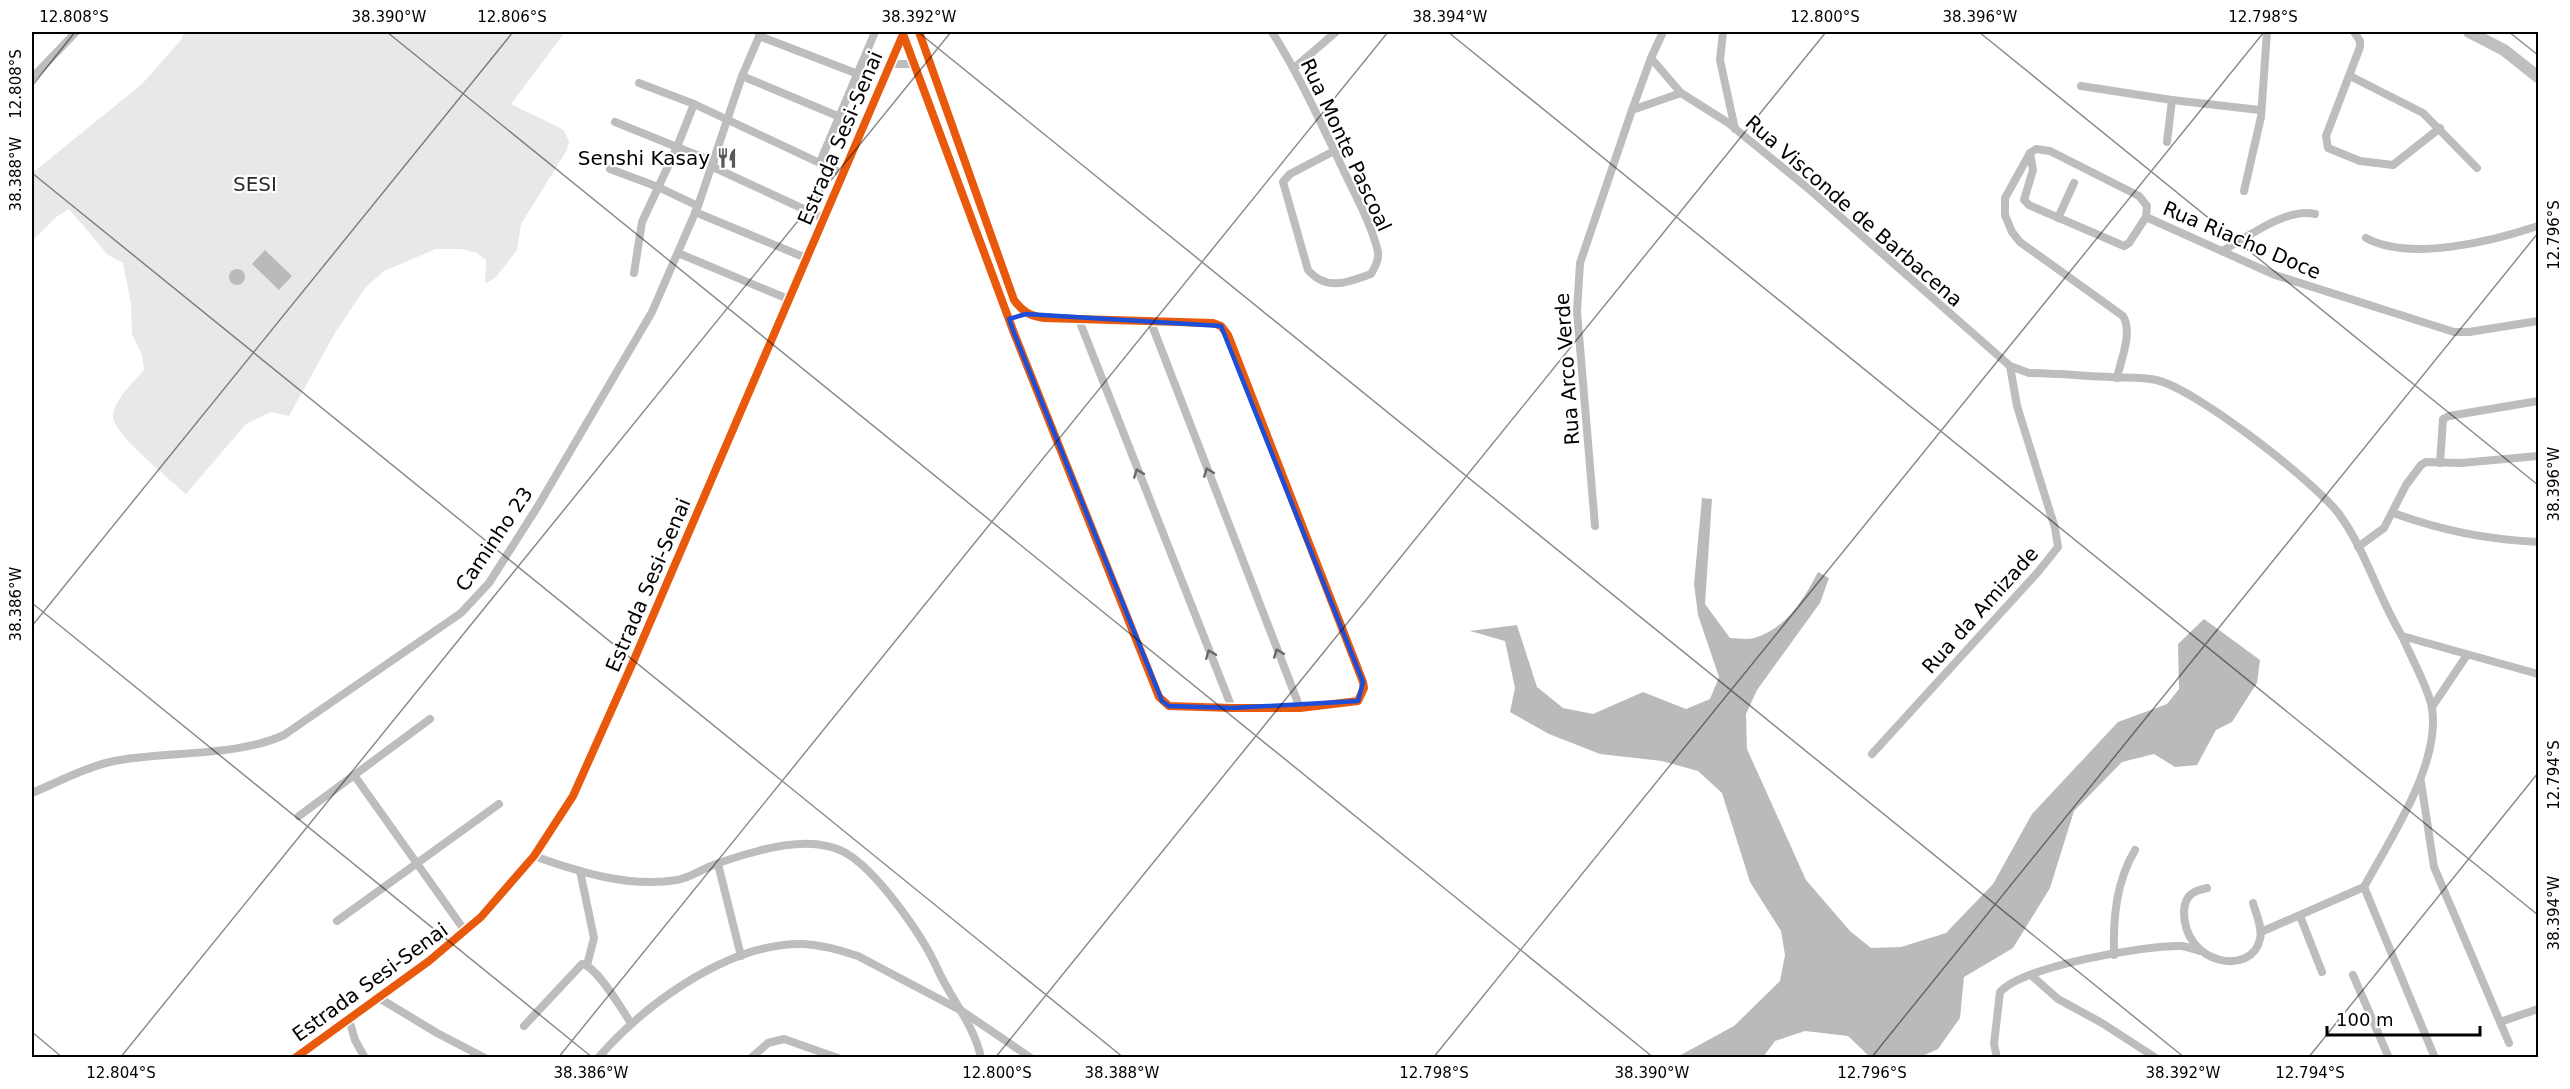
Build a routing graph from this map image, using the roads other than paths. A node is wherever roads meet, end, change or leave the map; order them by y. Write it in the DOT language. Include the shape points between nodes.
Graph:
graph roads {
  1 [pos="76,32"];
  2 [pos="874,32"];
  3 [pos="919,32"];
  4 [pos="1272,32"];
  5 [pos="1664,32"];
  6 [pos="1723,32"];
  7 [pos="2267,32"];
  8 [pos="2354,32"];
  9 [pos="2469,32"];
  10 [pos="904,33"];
  11 [pos="1331,33"];
  12 [pos="760,34"];
  13 [pos="1651,58"];
  14 [pos="890,64"];
  15 [pos="914,64"];
  16 [pos="1294,68"];
  17 [pos="858,74"];
  18 [pos="742,76"];
  19 [pos="2350,76"];
  20 [pos="2538,77"];
  21 [pos="32,78"];
  22 [pos="639,83"];
  23 [pos="2082,86"];
  24 [pos="1681,93"];
  25 [pos="2172,100"];
  26 [pos="694,104"];
  27 [pos="1632,110"];
  28 [pos="2260,110"];
  29 [pos="840,117"];
  30 [pos="727,120"];
  31 [pos="615,122"];
  32 [pos="2440,128"];
  33 [pos="1735,129"];
  34 [pos="2167,141"];
  35 [pos="677,147"];
  36 [pos="1334,151"];
  37 [pos="2030,153"];
  38 [pos="820,162"];
  39 [pos="713,164"];
  40 [pos="610,168"];
  41 [pos="2477,168"];
  42 [pos="842,173"];
  43 [pos="2074,183"];
  44 [pos="658,187"];
  45 [pos="2244,191"];
  46 [pos="696,209"];
  47 [pos="2314,214"];
  48 [pos="2145,217"];
  49 [pos="823,218"];
  50 [pos="2058,218"];
  51 [pos="2538,226"];
  52 [pos="2366,238"];
  53 [pos="2222,251"];
  54 [pos="678,253"];
  55 [pos="806,258"];
  56 [pos="634,273"];
  57 [pos="788,299"];
  58 [pos="1026,314"];
  59 [pos="1009,319"];
  60 [pos="1079,320"];
  61 [pos="1150,320"];
  62 [pos="2538,321"];
  63 [pos="2010,366"];
  64 [pos="2117,378"];
  65 [pos="2538,401"];
  66 [pos="2538,456"];
  67 [pos="2440,463"];
  68 [pos="2393,513"];
  69 [pos="1595,526"];
  70 [pos="2538,542"];
  71 [pos="2358,547"];
  72 [pos="2402,636"];
  73 [pos="2467,655"];
  74 [pos="2538,674"];
  75 [pos="2432,707"];
  76 [pos="1232,708"];
  77 [pos="1300,708"];
  78 [pos="430,719"];
  79 [pos="1872,754"];
  80 [pos="354,775"];
  81 [pos="2421,782"];
  82 [pos="32,793"];
  83 [pos="499,804"];
  84 [pos="299,816"];
  85 [pos="2135,850"];
  86 [pos="534,856"];
  87 [pos="418,864"];
  88 [pos="718,864"];
  89 [pos="580,871"];
  90 [pos="2364,887"];
  91 [pos="2207,888"];
  92 [pos="2253,903"];
  93 [pos="2300,916"];
  94 [pos="337,921"];
  95 [pos="465,931"];
  96 [pos="2261,932"];
  97 [pos="2199,951"];
  98 [pos="2114,954"];
  99 [pos="741,956"];
  100 [pos="586,965"];
  101 [pos="2322,972"];
  102 [pos="2353,975"];
  103 [pos="2032,976"];
  104 [pos="379,999"];
  105 [pos="2538,1009"];
  106 [pos="962,1011"];
  107 [pos="349,1019"];
  108 [pos="2500,1022"];
  109 [pos="631,1023"];
  110 [pos="524,1026"];
  111 [pos="2508,1043"];
  112 [pos="816,1054"];
  113 [pos="295,1058"];
  114 [pos="365,1058"];
  115 [pos="485,1058"];
  116 [pos="598,1058"];
  117 [pos="751,1058"];
  118 [pos="838,1058"];
  119 [pos="981,1058"];
  120 [pos="1031,1058"];
  121 [pos="1997,1058"];
  122 [pos="2156,1058"];
  123 [pos="2389,1058"];
  124 [pos="2435,1058"];
  1 -- 21 [label="street"];
  2 -- 17 [label="street"];
  3 -- 58 [label="street" via="1014,300"];
  4 -- 16 [label="street, Rua Monte Pascoal"];
  5 -- 13 [label="street, Rua Arco Verde"];
  6 -- 33 [label="street" via="1719,56"];
  7 -- 28 [label="street"];
  8 -- 19 [label="street" via="2360,47"];
  9 -- 20 [label="main road" via="2504,50"];
  10 -- 14 [label="street, Estrada Sesi-Senai"];
  10 -- 15 [label="street"];
  11 -- 16 [label="street"];
  12 -- 17 [label="street"];
  12 -- 18 [label="street, Caminho 23"];
  13 -- 24 [label="street, Rua Visconde de Barbacena"];
  13 -- 27 [label="street, Rua Arco Verde"];
  14 -- 15 [label="street"];
  14 -- 42 [label="street, Estrada Sesi-Senai"];
  15 -- 59 [label="street"];
  16 -- 36 [label="street, Rua Monte Pascoal"];
  17 -- 29 [label="street"];
  18 -- 29 [label="street"];
  18 -- 30 [label="street, Caminho 23"];
  19 -- 32 [label="street" via="2416,108"];
  19 -- 32 [label="street" via="2326,136 2332,151 2360,161 2393,165"];
  22 -- 26 [label="street"];
  23 -- 25 [label="street"];
  24 -- 27 [label="street"];
  24 -- 33 [label="street, Rua Visconde de Barbacena"];
  25 -- 28 [label="street"];
  25 -- 34 [label="street"];
  26 -- 30 [label="street"];
  26 -- 35 [label="street"];
  27 -- 69 [label="street, Rua Arco Verde" via="1578,277 1577,311"];
  28 -- 45 [label="street" via="2258,136"];
  29 -- 38 [label="street"];
  30 -- 38 [label="street"];
  30 -- 39 [label="street, Caminho 23"];
  31 -- 35 [label="street"];
  32 -- 41 [label="street"];
  33 -- 63 [label="street, Rua Visconde de Barbacena" via="1834,210"];
  35 -- 39 [label="street"];
  35 -- 44 [label="street"];
  36 -- 36 [label="street, Rua Monte Pascoal" via="1377,250 1371,274 1344,283 1325,283 1312,275 1305,263 1283,183 1290,174"];
  37 -- 48 [label="street, Rua Riacho Doce" via="2036,149 2050,151 2131,191 2144,200"];
  37 -- 50 [label="street" via="2034,170 2025,203"];
  37 -- 64 [label="street" via="2005,198 2007,221 2020,242 2123,316 2127,336"];
  38 -- 42 [label="street"];
  39 -- 46 [label="street, Caminho 23"];
  39 -- 49 [label="street"];
  40 -- 44 [label="street"];
  42 -- 49 [label="street, Estrada Sesi-Senai"];
  43 -- 50 [label="street"];
  44 -- 46 [label="street"];
  44 -- 56 [label="street" via="642,222"];
  46 -- 54 [label="street, Caminho 23"];
  46 -- 55 [label="street"];
  47 -- 53 [label="street" via="2288,215"];
  48 -- 50 [label="street" via="2124,246"];
  48 -- 53 [label="street, Rua Riacho Doce"];
  49 -- 55 [label="street, Estrada Sesi-Senai"];
  51 -- 52 [label="street" via="2431,248 2386,246"];
  53 -- 62 [label="street, Rua Riacho Doce" via="2275,275 2454,332"];
  54 -- 57 [label="street"];
  54 -- 82 [label="street, Caminho 23" via="642,330 538,506 489,583 461,613 274,740 112,762"];
  55 -- 57 [label="street, Estrada Sesi-Senai"];
  57 -- 86 [label="street, Estrada Sesi-Senai" via="585,772"];
  58 -- 59 [label="street"];
  58 -- 60 [label="street"];
  59 -- 76 [label="street" via="1159,697 1169,706"];
  60 -- 61 [label="street"];
  76 -- 60 [label="street, one-way"];
  77 -- 61 [label="street, one-way"];
  61 -- 77 [label="street" via="1218,324 1228,335 1364,688 1358,701"];
  63 -- 64 [label="street" via="2029,373"];
  63 -- 79 [label="street, Rua da Amizade" via="2017,406 2058,547"];
  64 -- 71 [label="street" via="2172,385 2231,422 2330,504"];
  65 -- 67 [label="street" via="2443,419"];
  66 -- 67 [label="street"];
  67 -- 68 [label="street" via="2421,465"];
  68 -- 70 [label="street" via="2443,530"];
  68 -- 71 [label="street" via="2384,528"];
  71 -- 72 [label="street"];
  72 -- 73 [label="street"];
  72 -- 75 [label="street"];
  73 -- 74 [label="street"];
  73 -- 75 [label="street"];
  75 -- 81 [label="street" via="2432,731"];
  76 -- 77 [label="street"];
  78 -- 80 [label="street"];
  80 -- 84 [label="street"];
  80 -- 87 [label="street"];
  81 -- 90 [label="street"];
  81 -- 108 [label="street" via="2434,867"];
  83 -- 87 [label="street"];
  85 -- 98 [label="street" via="2118,893"];
  86 -- 89 [label="street"];
  86 -- 95 [label="street, Estrada Sesi-Senai"];
  87 -- 94 [label="street"];
  87 -- 95 [label="street"];
  88 -- 89 [label="street" via="675,880 615,879"];
  88 -- 99 [label="street"];
  88 -- 106 [label="street" via="794,844 844,851 868,872 916,929"];
  89 -- 100 [label="street" via="594,938"];
  90 -- 93 [label="street"];
  90 -- 124 [label="street"];
  91 -- 97 [label="street" via="2189,895 2184,909 2186,929"];
  92 -- 96 [label="street"];
  93 -- 96 [label="street"];
  93 -- 101 [label="street"];
  95 -- 104 [label="street, Estrada Sesi-Senai"];
  96 -- 97 [label="street" via="2256,948 2242,958 2220,961"];
  97 -- 98 [label="street" via="2181,946"];
  98 -- 103 [label="street" via="2080,959"];
  99 -- 106 [label="street" via="781,945 840,949"];
  99 -- 109 [label="street" via="692,979"];
  100 -- 109 [label="street"];
  100 -- 110 [label="street" via="577,968"];
  102 -- 123 [label="street"];
  103 -- 121 [label="street" via="2000,992 1994,1044"];
  103 -- 122 [label="street" via="2058,999"];
  104 -- 107 [label="street, Estrada Sesi-Senai"];
  104 -- 115 [label="street"];
  105 -- 108 [label="street"];
  106 -- 119 [label="street"];
  106 -- 120 [label="street"];
  107 -- 113 [label="street, Estrada Sesi-Senai"];
  107 -- 114 [label="street"];
  108 -- 111 [label="street"];
  109 -- 116 [label="street"];
  112 -- 117 [label="street" via="794,1041 776,1040"];
  112 -- 118 [label="street"];
}
